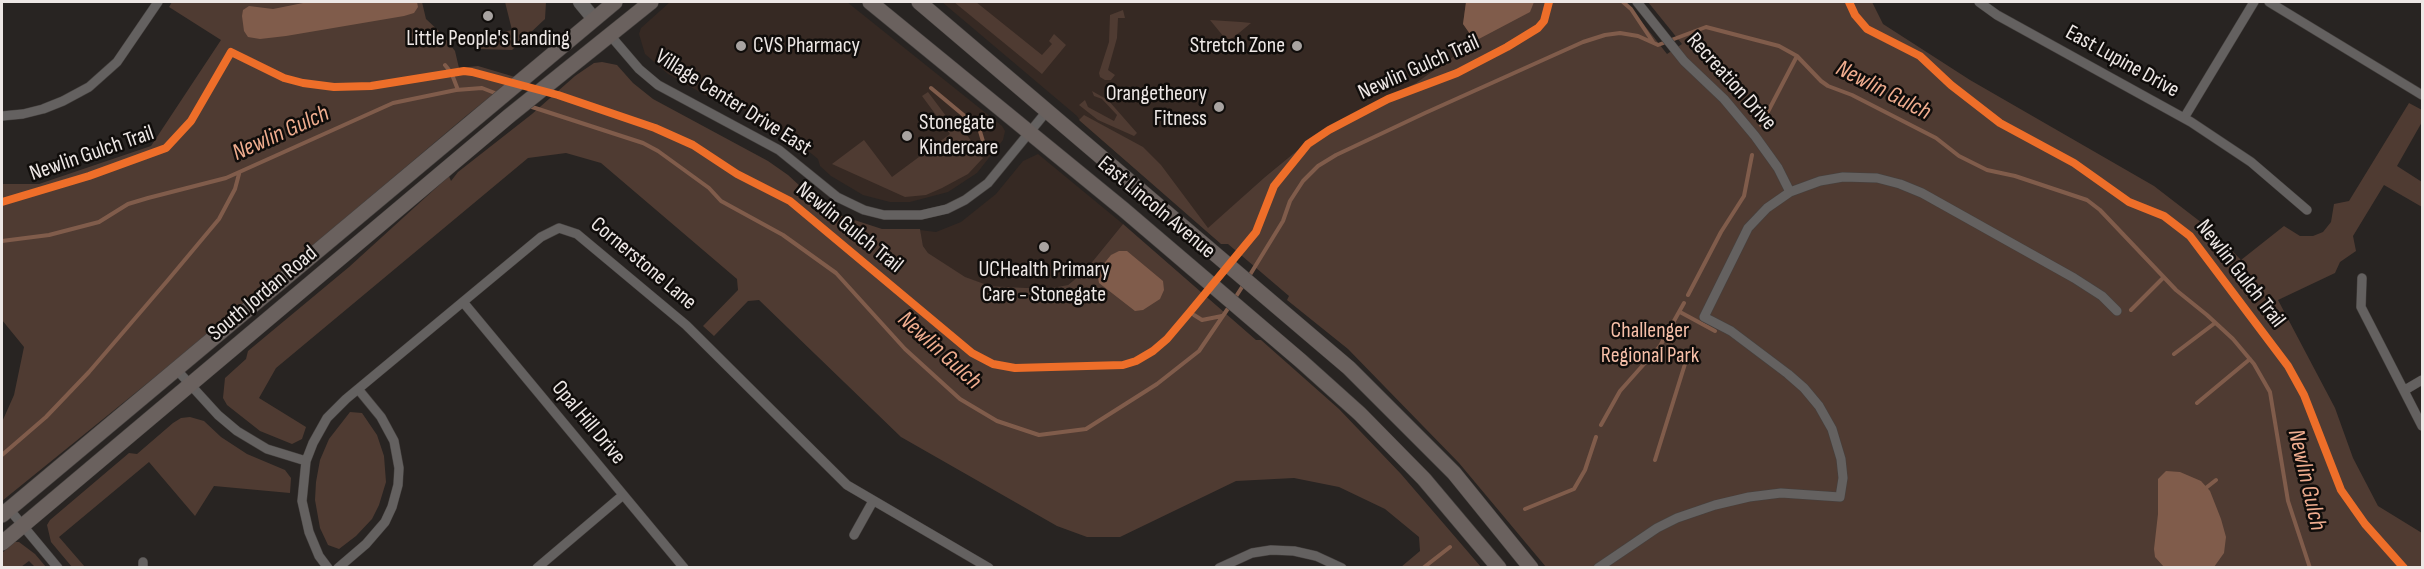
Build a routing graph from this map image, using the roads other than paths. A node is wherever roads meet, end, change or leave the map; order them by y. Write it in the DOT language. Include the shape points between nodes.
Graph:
graph roads {
  1 [pos="158,2"];
  2 [pos="580,2"];
  3 [pos="615,2"];
  4 [pos="651,2"];
  5 [pos="870,2"];
  6 [pos="919,2"];
  7 [pos="1637,2"];
  8 [pos="1979,2"];
  9 [pos="2254,2"];
  10 [pos="2269,2"];
  11 [pos="594,19"];
  12 [pos="609,34"];
  13 [pos="578,59"];
  14 [pos="2422,95"];
  15 [pos="1047,111"];
  16 [pos="2,116"];
  17 [pos="2184,118"];
  18 [pos="1030,132"];
  19 [pos="1790,192"];
  20 [pos="2307,210"];
  21 [pos="2362,278"];
  22 [pos="463,302"];
  23 [pos="2117,311"];
  24 [pos="176,369"];
  25 [pos="2422,380"];
  26 [pos="190,385"];
  27 [pos="358,389"];
  28 [pos="2405,390"];
  29 [pos="2422,426"];
  30 [pos="306,461"];
  31 [pos="623,495"];
  32 [pos="873,501"];
  33 [pos="5,512"];
  34 [pos="23,525"];
  35 [pos="854,535"];
  36 [pos="2,543"];
  37 [pos="58,567"];
  38 [pos="328,567"];
  39 [pos="338,567"];
  40 [pos="537,567"];
  41 [pos="684,567"];
  42 [pos="989,567"];
  43 [pos="1219,567"];
  44 [pos="1342,567"];
  45 [pos="1499,567"];
  46 [pos="1532,567"];
  47 [pos="1598,567"];
  1 -- 16 [label="street" via="117,62 89,87 43,109"];
  2 -- 11 [label="street"];
  3 -- 11 [label="main road, South Jordan Road"];
  4 -- 12 [label="main road, South Jordan Road"];
  5 -- 18 [label="main road, East Lincoln Avenue"];
  6 -- 15 [label="main road, East Lincoln Avenue"];
  7 -- 19 [label="street, Recreation Drive" via="1684,61 1755,136"];
  8 -- 17 [label="street, East Lupine Drive"];
  9 -- 17 [label="street"];
  10 -- 14 [label="street"];
  11 -- 13 [label="main road"];
  11 -- 24 [label="main road, South Jordan Road"];
  12 -- 13 [label="main road, South Jordan Road"];
  12 -- 18 [label="street, Village Center Drive East" via="658,85 779,150 828,192 873,213 921,215 960,203 988,183"];
  13 -- 26 [label="main road, South Jordan Road"];
  15 -- 18 [label="street, Village Center Drive East"];
  15 -- 46 [label="main road, East Lincoln Avenue" via="1349,368 1437,456"];
  17 -- 20 [label="street, East Lupine Drive" via="2251,162"];
  18 -- 45 [label="main road, East Lincoln Avenue" via="1360,414 1424,479"];
  19 -- 23 [label="street" via="1844,177 1877,178 1900,184 2083,284"];
  19 -- 47 [label="street" via="1748,228 1704,317 1745,342 1796,381 1815,401 1829,422 1841,459 1840,497 1781,493 1715,505 1657,528"];
  21 -- 28 [label="street" via="2361,307"];
  22 -- 27 [label="street, Cornerstone Lane"];
  22 -- 31 [label="street, Opal Hill Drive"];
  22 -- 32 [label="street, Cornerstone Lane" via="547,233 559,228 570,230 686,325 832,472"];
  24 -- 26 [label="street"];
  24 -- 33 [label="main road, South Jordan Road"];
  25 -- 28 [label="street"];
  26 -- 30 [label="street" via="237,431 267,449"];
  26 -- 34 [label="main road, South Jordan Road"];
  27 -- 30 [label="street, Cornerstone Lane" via="327,418"];
  27 -- 39 [label="street" via="391,434 398,458 398,485 385,522"];
  28 -- 29 [label="street"];
  30 -- 38 [label="street, Cornerstone Lane" via="304,512 314,545"];
  31 -- 40 [label="street"];
  31 -- 41 [label="street, Opal Hill Drive"];
  32 -- 35 [label="street"];
  32 -- 42 [label="street, Cornerstone Lane"];
  33 -- 34 [label="street"];
  34 -- 36 [label="main road, South Jordan Road"];
  34 -- 37 [label="street"];
  43 -- 44 [label="street" via="1252,553 1282,550 1316,556"];
}
